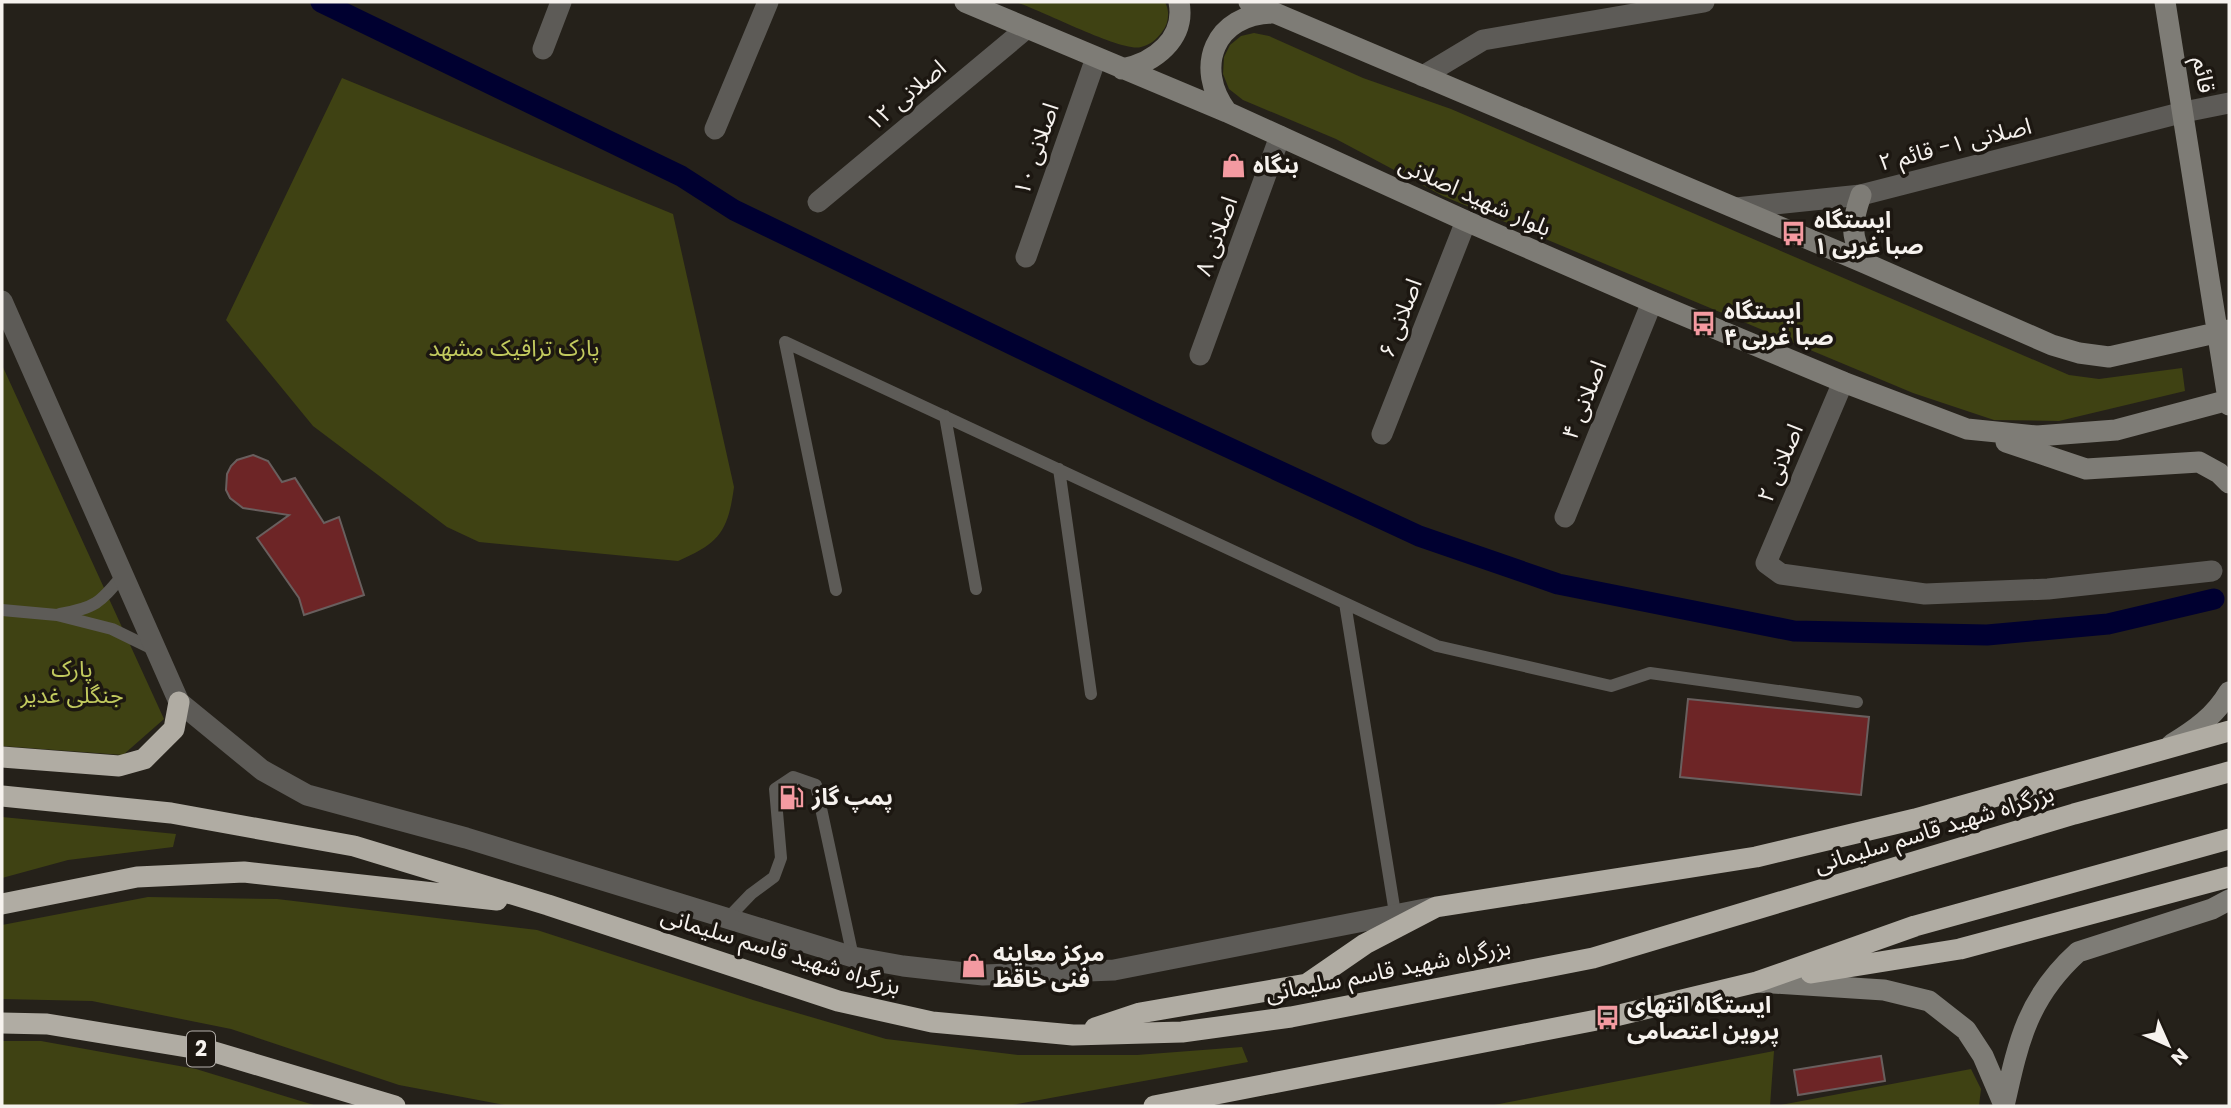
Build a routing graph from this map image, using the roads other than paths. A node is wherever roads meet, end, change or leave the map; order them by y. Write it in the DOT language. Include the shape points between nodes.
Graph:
graph roads {
  1 [pos="561,2"];
  2 [pos="768,2"];
  3 [pos="965,2"];
  4 [pos="1179,2"];
  5 [pos="1249,2"];
  6 [pos="1704,2"];
  7 [pos="2165,2"];
  8 [pos="1275,13"];
  9 [pos="1027,28"];
  10 [pos="543,49"];
  11 [pos="1096,58"];
  12 [pos="1122,69"];
  13 [pos="1423,76"];
  14 [pos="2229,103"];
  15 [pos="1227,112"];
  16 [pos="2184,112"];
  17 [pos="715,129"];
  18 [pos="1280,136"];
  19 [pos="1861,195"];
  20 [pos="818,202"];
  21 [pos="1735,208"];
  22 [pos="1466,221"];
  23 [pos="1026,257"];
  24 [pos="1865,263"];
  25 [pos="2,301"];
  26 [pos="1652,302"];
  27 [pos="2224,332"];
  28 [pos="1200,355"];
  29 [pos="1843,382"];
  30 [pos="2229,400"];
  31 [pos="2229,405"];
  32 [pos="945,416"];
  33 [pos="1967,429"];
  34 [pos="1382,434"];
  35 [pos="1059,469"];
  36 [pos="2229,483"];
  37 [pos="1566,517"];
  38 [pos="2213,571"];
  39 [pos="122,576"];
  40 [pos="976,589"];
  41 [pos="836,590"];
  42 [pos="1345,603"];
  43 [pos="2,610"];
  44 [pos="57,615"];
  45 [pos="156,650"];
  46 [pos="2229,692"];
  47 [pos="1091,694"];
  48 [pos="179,702"];
  49 [pos="1857,702"];
  50 [pos="2229,731"];
  51 [pos="2156,752"];
  52 [pos="2,757"];
  53 [pos="2229,772"];
  54 [pos="2,796"];
  55 [pos="2229,839"];
  56 [pos="2229,877"];
  57 [pos="2229,900"];
  58 [pos="2,904"];
  59 [pos="548,905"];
  60 [pos="1436,907"];
  61 [pos="1395,913"];
  62 [pos="728,918"];
  63 [pos="853,957"];
  64 [pos="1757,982"];
  65 [pos="2,1023"];
  66 [pos="1073,1035"];
  67 [pos="395,1106"];
  68 [pos="1154,1106"];
  69 [pos="2004,1106"];
  1 -- 10 [label="street"];
  2 -- 17 [label="street"];
  3 -- 9 [label="main road, بلوار شهید اصلانی"];
  4 -- 12 [label="main road" via="1178,26 1170,43 1157,57"];
  5 -- 8 [label="main road"];
  6 -- 13 [label="street" via="1483,40"];
  7 -- 16 [label="main road, قائم"];
  8 -- 13 [label="main road"];
  8 -- 15 [label="main road" via="1240,19 1215,45 1211,81"];
  9 -- 11 [label="main road, بلوار شهید اصلانی"];
  9 -- 20 [label="street, اصلانی ۱۲"];
  11 -- 12 [label="main road, بلوار شهید اصلانی"];
  11 -- 23 [label="street, اصلانی ۱۰"];
  12 -- 15 [label="main road, بلوار شهید اصلانی"];
  13 -- 21 [label="main road"];
  14 -- 16 [label="street, اصلانی ۱- قائم ۲"];
  15 -- 18 [label="main road, بلوار شهید اصلانی"];
  16 -- 19 [label="street, اصلانی ۱- قائم ۲"];
  16 -- 27 [label="main road, قائم"];
  18 -- 22 [label="main road, بلوار شهید اصلانی"];
  18 -- 28 [label="street, اصلانی ۸"];
  19 -- 21 [label="street, اصلانی ۱- قائم ۲"];
  19 -- 24 [label="main road" via="1853,218 1855,244"];
  21 -- 24 [label="main road"];
  22 -- 26 [label="main road, بلوار شهید اصلانی"];
  22 -- 34 [label="street, اصلانی ۶"];
  24 -- 27 [label="main road" via="2079,353 2109,356"];
  25 -- 39 [label="street"];
  26 -- 29 [label="main road, بلوار شهید اصلانی"];
  26 -- 37 [label="street, اصلانی ۴"];
  27 -- 30 [label="main road, قائم"];
  29 -- 33 [label="main road, بلوار شهید اصلانی"];
  29 -- 38 [label="street, اصلانی ۲" via="1766,563 1781,574 1926,594 2048,589"];
  30 -- 31 [label="main road, قائم"];
  30 -- 33 [label="main road, بلوار شهید اصلانی" via="2116,430 2037,436"];
  32 -- 35 [label="lane"];
  32 -- 40 [label="lane"];
  32 -- 41 [label="lane" via="785,342"];
  33 -- 36 [label="main road, بلوار شهید اصلانی" via="2086,469 2199,462"];
  35 -- 42 [label="lane"];
  35 -- 47 [label="lane"];
  39 -- 44 [label="lane" via="104,598 86,609"];
  39 -- 45 [label="street"];
  42 -- 49 [label="lane" via="1437,646 1611,686 1650,673"];
  42 -- 61 [label="lane"];
  43 -- 44 [label="lane"];
  44 -- 45 [label="lane" via="112,629"];
  45 -- 48 [label="street"];
  46 -- 51 [label="main road" via="2198,728"];
  48 -- 52 [label="highway" via="174,729 144,759 119,766"];
  48 -- 62 [label="street" via="262,769 307,795 467,838"];
  50 -- 51 [label="highway"];
  51 -- 60 [label="highway" via="1915,819 1756,857"];
  53 -- 66 [label="highway, بزرگراه شهید قاسم سلیمانی" via="1593,958 1291,1017 1182,1032"];
  54 -- 59 [label="highway" via="171,813 354,846"];
  55 -- 64 [label="highway" via="1915,926"];
  56 -- 64 [label="highway" via="1960,949"];
  57 -- 69 [label="main road" via="2078,952 2061,968 2028,1017"];
  58 -- 59 [label="highway" via="137,877 244,872"];
  59 -- 66 [label="highway, بزرگراه شهید قاسم سلیمانی" via="838,1001 932,1022"];
  60 -- 61 [label="street"];
  60 -- 66 [label="highway" via="1365,944 1307,984 1140,1013"];
  61 -- 63 [label="street" via="1114,970 983,975"];
  62 -- 63 [label="street"];
  62 -- 63 [label="lane" via="774,877 781,858 775,789 793,777 816,785"];
  64 -- 68 [label="highway" via="1607,1018"];
  64 -- 69 [label="main road" via="1884,990 1929,1001 1966,1030 1983,1056"];
  65 -- 67 [label="highway, 2" via="47,1024 211,1051"];
}
